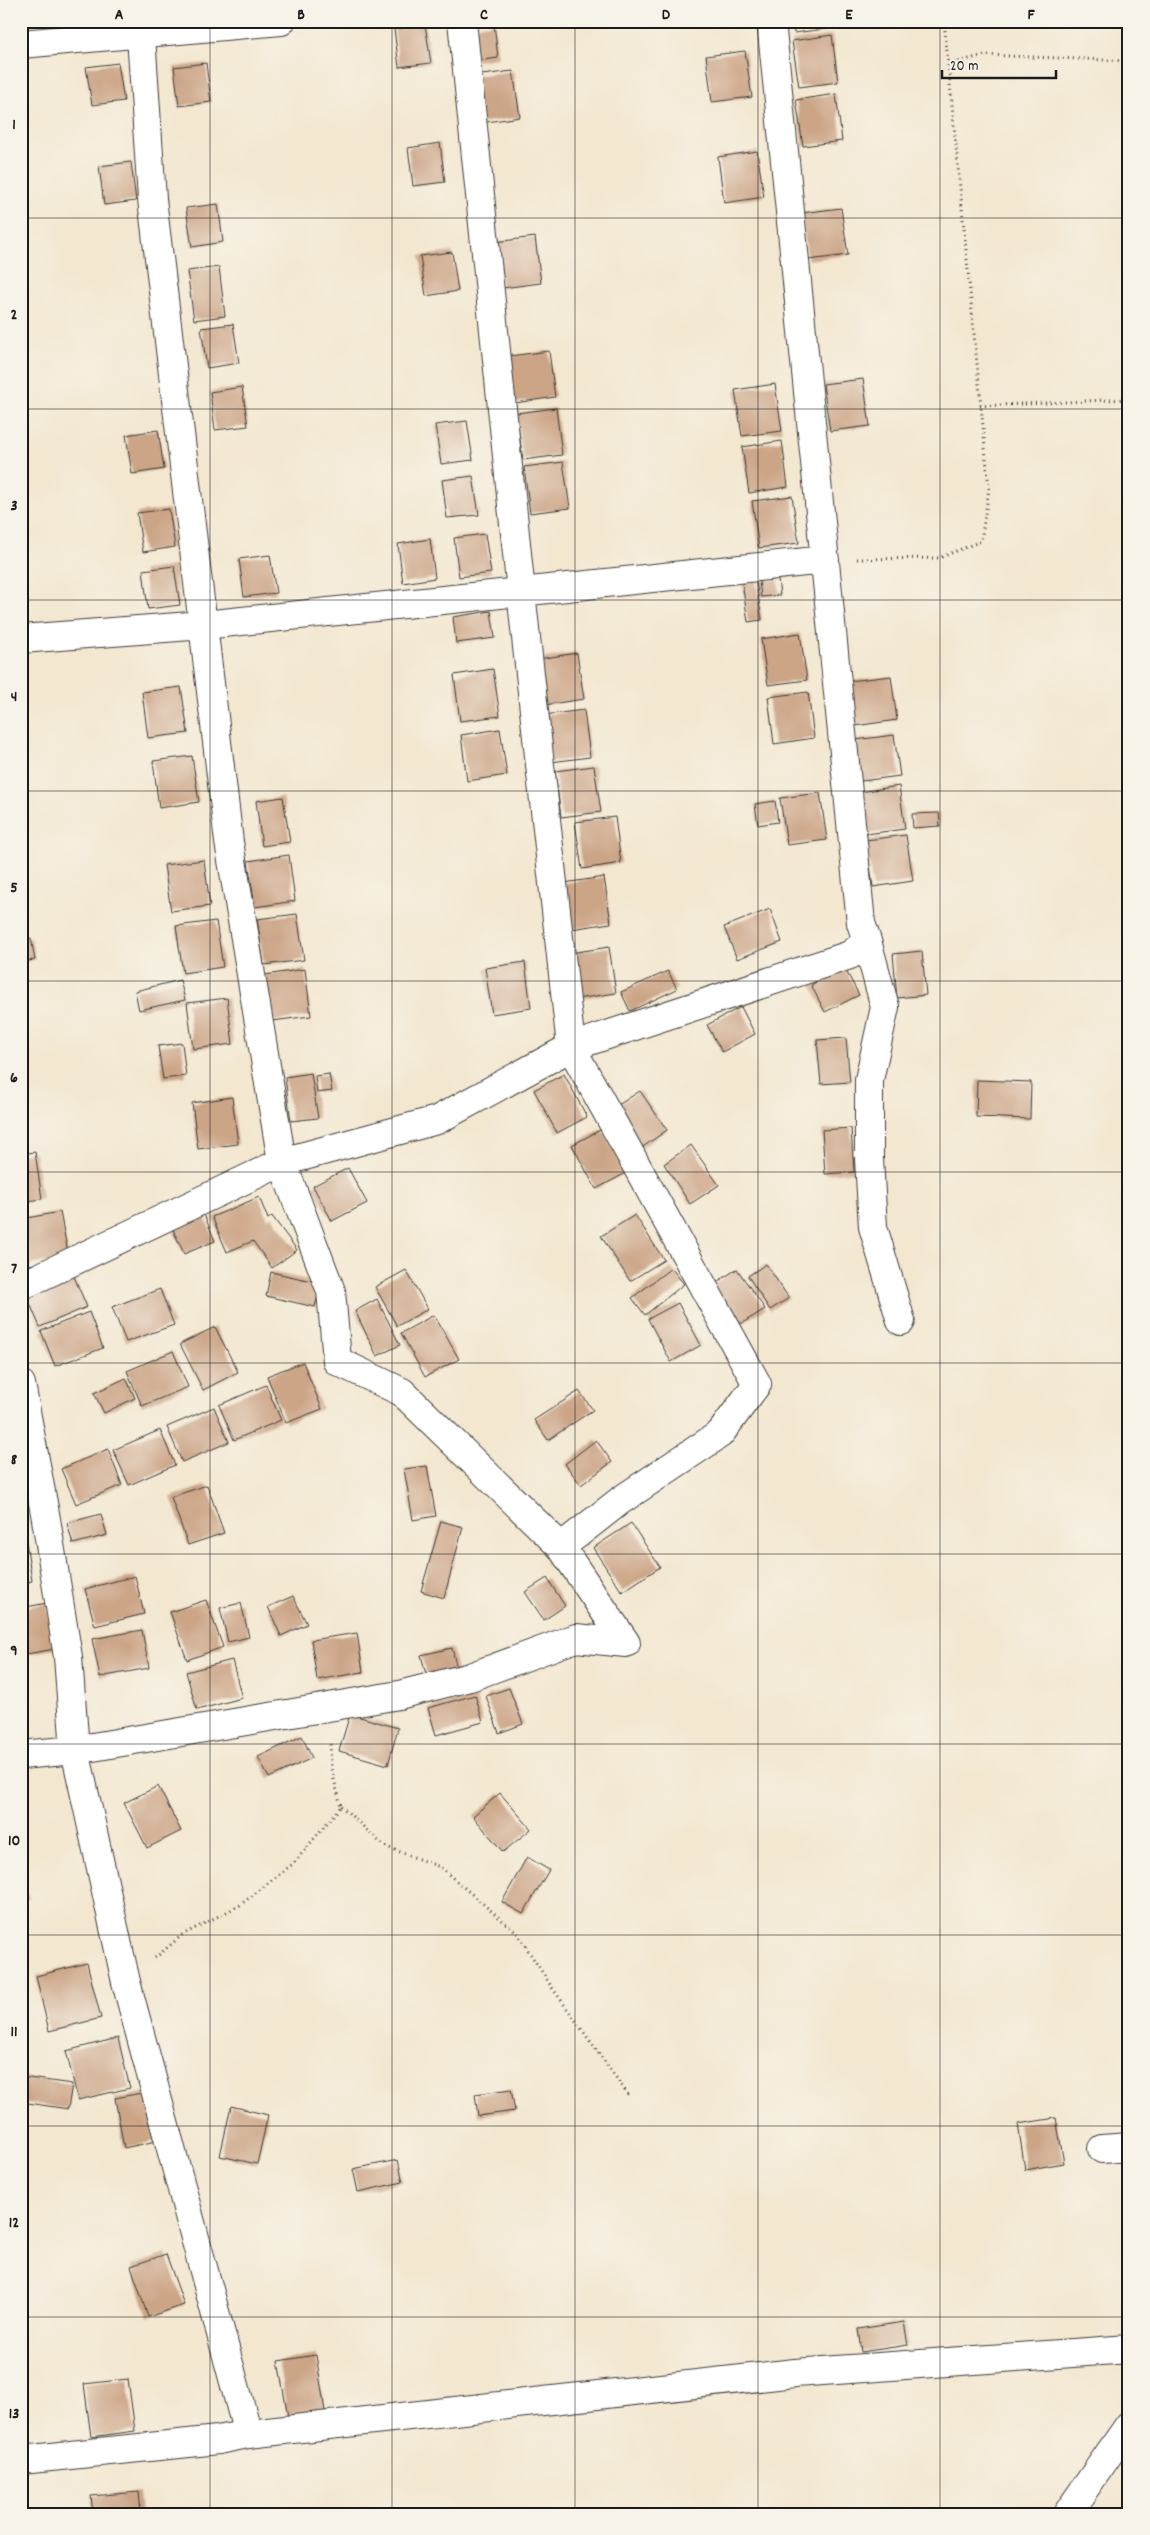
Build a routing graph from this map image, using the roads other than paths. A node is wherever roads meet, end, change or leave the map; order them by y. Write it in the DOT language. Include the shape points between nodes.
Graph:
graph roads {
  1 [pos="281,21"];
  2 [pos="462,21"];
  3 [pos="771,21"];
  4 [pos="140,28"];
  5 [pos="21,44"];
  6 [pos="825,560"];
  7 [pos="521,592"];
  8 [pos="204,625"];
  9 [pos="21,639"];
  10 [pos="867,941"];
  11 [pos="571,1046"];
  12 [pos="282,1162"];
  13 [pos="21,1286"];
  14 [pos="901,1321"];
  15 [pos="21,1384"];
  16 [pos="561,1547"];
  17 [pos="75,1750"];
  18 [pos="21,1755"];
  19 [pos="1129,2350"];
  20 [pos="1129,2425"];
  21 [pos="248,2434"];
  22 [pos="21,2460"];
  23 [pos="1066,2514"];
  1 -- 4 [label="street"];
  2 -- 7 [label="street"];
  3 -- 6 [label="street"];
  4 -- 5 [label="street"];
  4 -- 8 [label="street" via="152,199"];
  6 -- 7 [label="street"];
  6 -- 10 [label="street" via="861,923"];
  7 -- 8 [label="street"];
  7 -- 11 [label="street"];
  8 -- 9 [label="street"];
  8 -- 12 [label="street" via="229,842"];
  10 -- 11 [label="street" via="850,955"];
  10 -- 14 [label="street" via="885,1007 869,1080 873,1227"];
  11 -- 12 [label="street" via="437,1120"];
  11 -- 16 [label="street" via="757,1384 720,1434 621,1500"];
  12 -- 13 [label="street"];
  12 -- 16 [label="street" via="331,1291 337,1360 402,1392"];
  15 -- 17 [label="street" via="68,1657"];
  16 -- 17 [label="street" via="626,1643 576,1638 470,1677 399,1695"];
  17 -- 18 [label="street"];
  17 -- 21 [label="street" via="126,1982"];
  19 -- 21 [label="street" via="795,2373"];
  20 -- 23 [label="street"];
  21 -- 22 [label="street" via="218,2440"];
}
